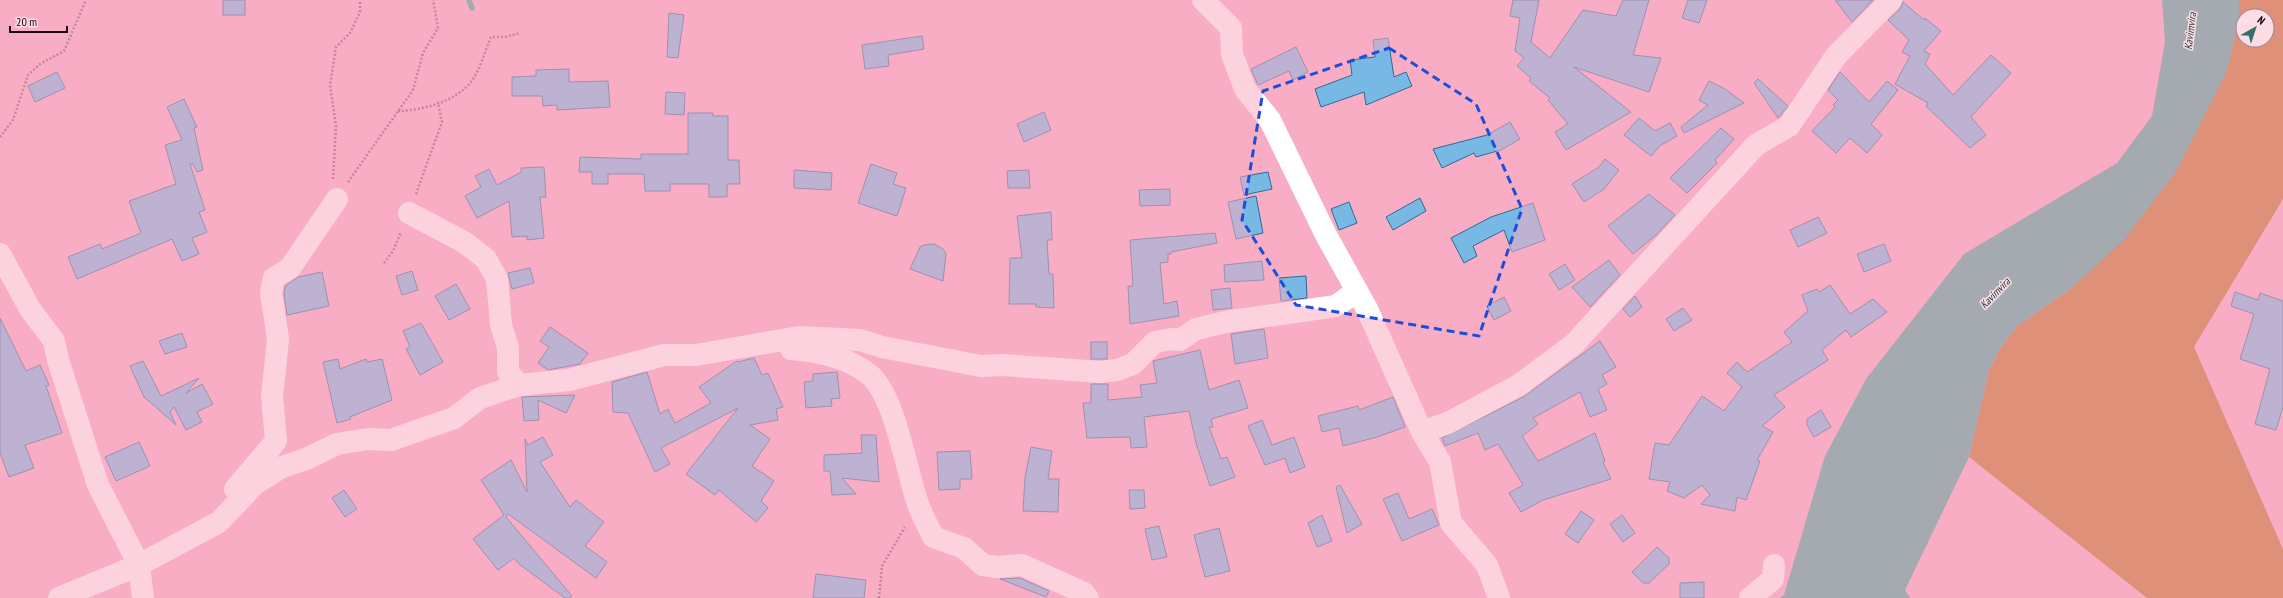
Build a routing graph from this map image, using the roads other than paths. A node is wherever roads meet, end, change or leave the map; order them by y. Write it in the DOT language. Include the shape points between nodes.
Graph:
graph roads {
  1 [pos="1203,0"];
  2 [pos="1890,0"];
  3 [pos="334,203"];
  4 [pos="408,213"];
  5 [pos="0,254"];
  6 [pos="1357,291"];
  7 [pos="748,345"];
  8 [pos="519,385"];
  9 [pos="1422,432"];
  10 [pos="219,522"];
  11 [pos="139,565"];
  12 [pos="1774,565"];
  13 [pos="59,598"];
  14 [pos="143,598"];
  15 [pos="1088,598"];
  16 [pos="1499,598"];
  17 [pos="1750,598"];
  1 -- 6 [label="street" via="1231,28 1232,54 1245,89 1270,120 1326,235"];
  2 -- 9 [label="street" via="1836,56 1789,126 1756,145 1574,344 1519,385 1448,423"];
  3 -- 10 [label="street" via="290,268 274,278 271,292 278,339 272,398 276,441 231,494"];
  4 -- 8 [label="street" via="464,242 486,258 497,279 501,325 508,348 508,372"];
  5 -- 11 [label="street" via="30,309 54,341 98,484"];
  6 -- 7 [label="street" via="1336,306 1268,314 1196,329 1180,340 1155,342 1133,364 1101,372 1003,365 981,366 882,347 860,340 799,337"];
  6 -- 9 [label="street" via="1392,362"];
  7 -- 8 [label="street" via="696,355 664,356 569,380"];
  7 -- 15 [label="street" via="812,351 852,364 870,376 884,393 918,504 933,537 964,548 983,565 1022,565 1084,593"];
  8 -- 10 [label="street" via="480,398 454,418 398,438 337,444 282,467 255,484"];
  9 -- 16 [label="street" via="1440,462 1451,523 1487,565"];
  10 -- 11 [label="street"];
  11 -- 13 [label="street"];
  11 -- 14 [label="street"];
  12 -- 17 [label="street" via="1773,579"];
}
